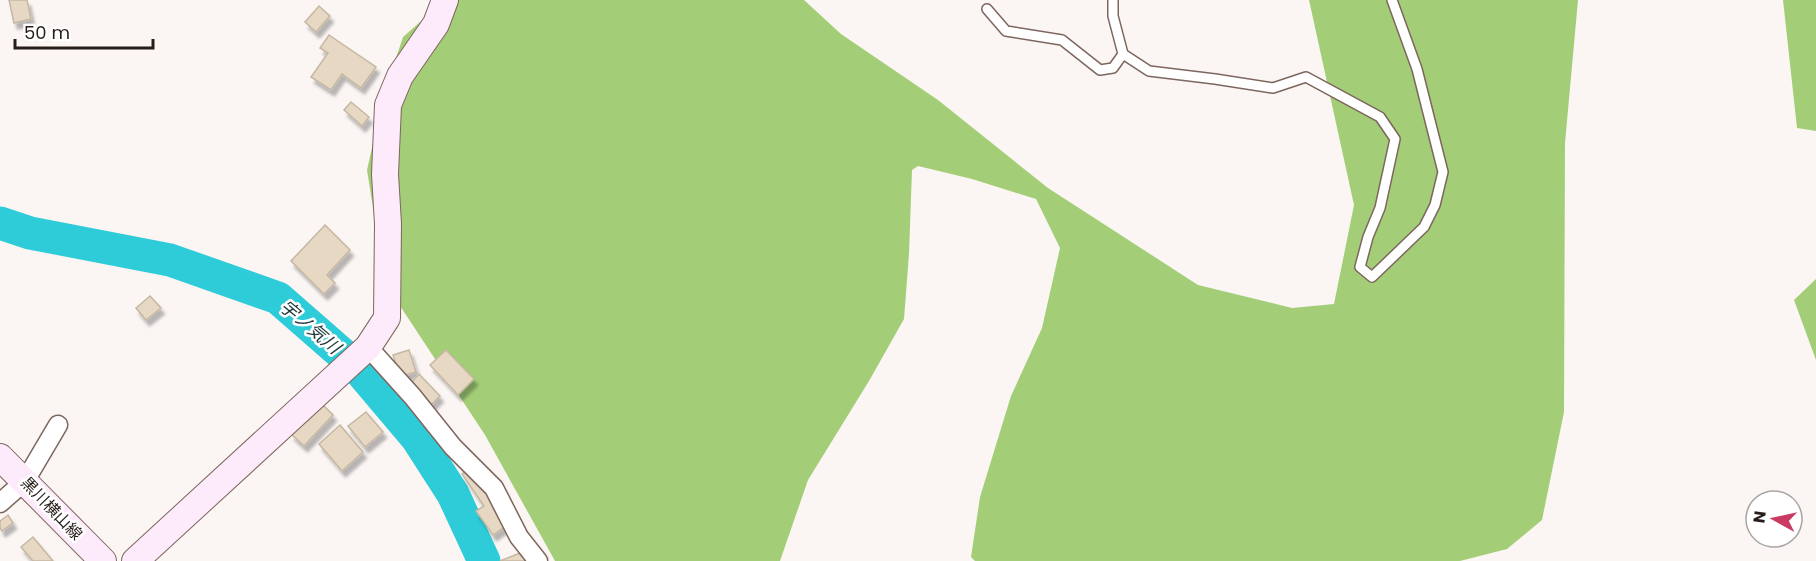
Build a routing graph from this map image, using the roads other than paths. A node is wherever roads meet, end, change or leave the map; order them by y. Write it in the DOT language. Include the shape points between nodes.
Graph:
graph roads {
  1 [pos="445,0"];
  2 [pos="1113,0"];
  3 [pos="1392,0"];
  4 [pos="987,9"];
  5 [pos="1123,54"];
  6 [pos="368,347"];
  7 [pos="58,425"];
  8 [pos="0,457"];
  9 [pos="25,481"];
  10 [pos="0,503"];
  11 [pos="103,561"];
  12 [pos="135,561"];
  13 [pos="538,561"];
  1 -- 6 [label="street" via="436,24 400,76 388,105 387,318"];
  2 -- 5 [label="lane"];
  3 -- 5 [label="lane" via="1418,69 1443,172 1435,205 1424,227 1372,277 1360,267 1380,208 1395,139 1380,117 1306,77 1273,88 1149,71"];
  4 -- 5 [label="lane" via="1006,31 1062,40 1100,70 1113,68"];
  6 -- 12 [label="street"];
  6 -- 13 [label="street" via="453,447 494,488 519,537"];
  7 -- 9 [label="street"];
  8 -- 9 [label="street, 黒川横山線"];
  9 -- 10 [label="street"];
  9 -- 11 [label="street, 黒川横山線"];
}
